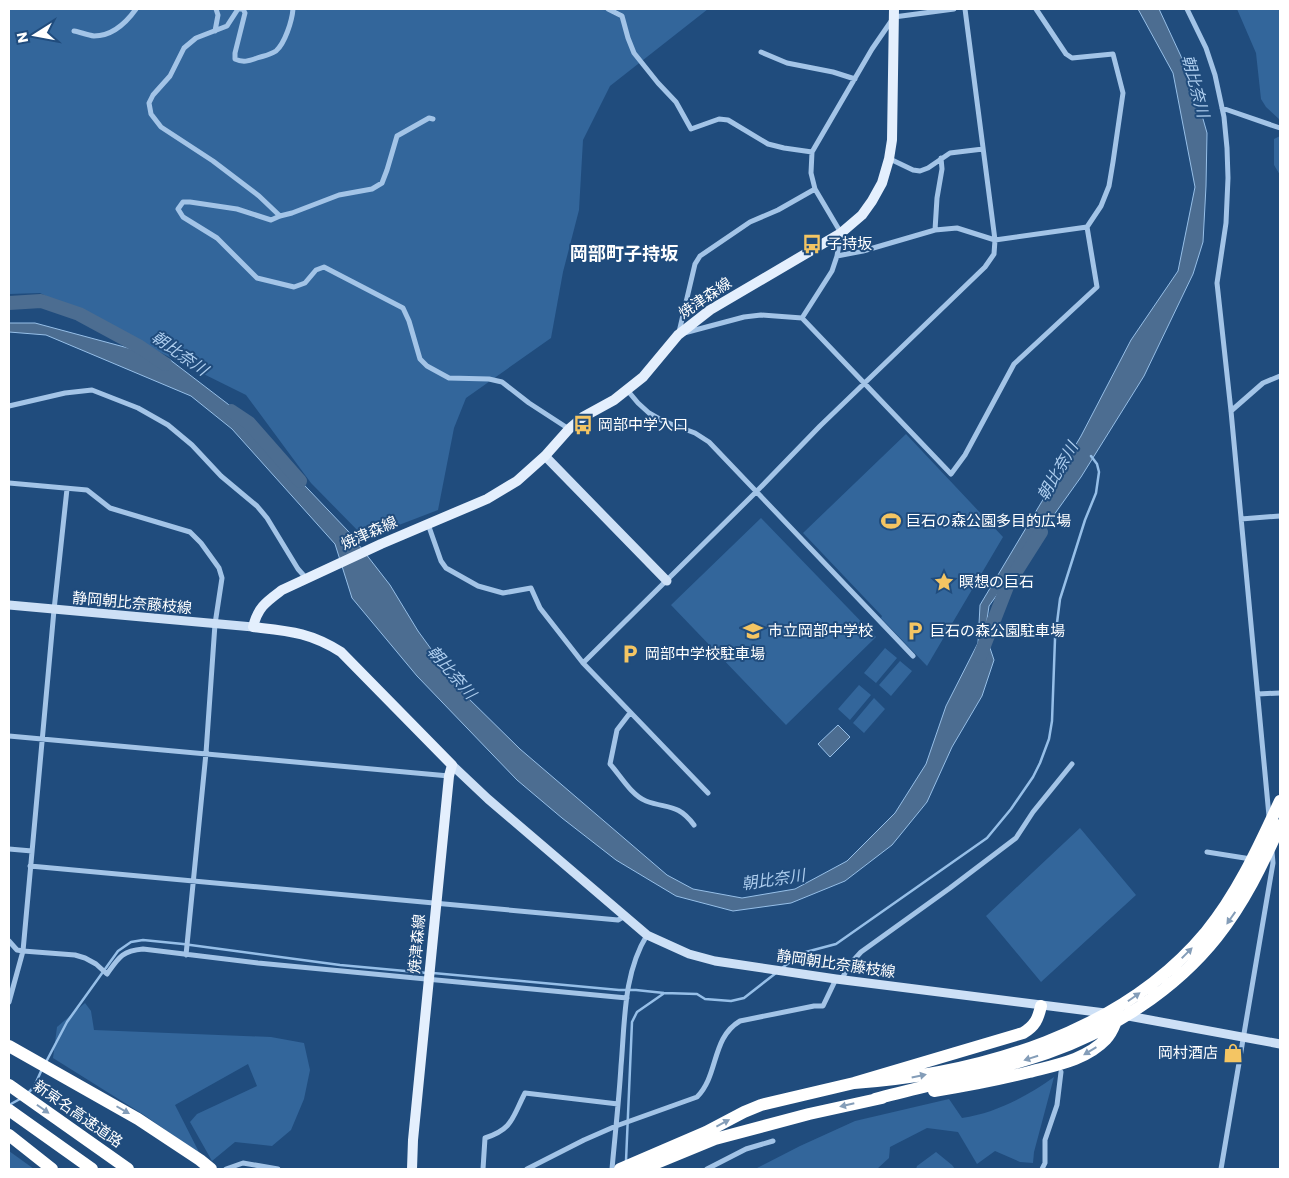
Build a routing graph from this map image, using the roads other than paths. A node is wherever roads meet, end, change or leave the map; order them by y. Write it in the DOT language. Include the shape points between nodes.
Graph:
graph roads {
  1 [pos="136,9"];
  2 [pos="216,9"];
  3 [pos="243,9"];
  4 [pos="293,9"];
  5 [pos="608,9"];
  6 [pos="954,9"];
  7 [pos="965,9"];
  8 [pos="1036,9"];
  9 [pos="1187,9"];
  10 [pos="894,13"];
  11 [pos="74,31"];
  12 [pos="215,31"];
  13 [pos="761,52"];
  14 [pos="855,79"];
  15 [pos="1222,108"];
  16 [pos="433,120"];
  17 [pos="1280,128"];
  18 [pos="983,149"];
  19 [pos="812,152"];
  20 [pos="941,158"];
  21 [pos="889,159"];
  22 [pos="815,189"];
  23 [pos="280,216"];
  24 [pos="1087,227"];
  25 [pos="935,230"];
  26 [pos="840,233"];
  27 [pos="995,240"];
  28 [pos="837,256"];
  29 [pos="802,318"];
  30 [pos="678,335"];
  31 [pos="1280,376"];
  32 [pos="865,384"];
  33 [pos="628,390"];
  34 [pos="9,406"];
  35 [pos="1231,411"];
  36 [pos="569,429"];
  37 [pos="545,456"];
  38 [pos="9,483"];
  39 [pos="67,489"];
  40 [pos="756,492"];
  41 [pos="1280,516"];
  42 [pos="1241,519"];
  43 [pos="428,524"];
  44 [pos="310,576"];
  45 [pos="667,581"];
  46 [pos="9,605"];
  47 [pos="54,610"];
  48 [pos="215,624"];
  49 [pos="253,627"];
  50 [pos="913,656"];
  51 [pos="583,663"];
  52 [pos="1280,693"];
  53 [pos="1258,694"];
  54 [pos="630,713"];
  55 [pos="9,736"];
  56 [pos="42,739"];
  57 [pos="206,753"];
  58 [pos="1072,764"];
  59 [pos="452,765"];
  60 [pos="449,776"];
  61 [pos="708,793"];
  62 [pos="1280,800"];
  63 [pos="694,825"];
  64 [pos="1280,825"];
  65 [pos="9,849"];
  66 [pos="32,852"];
  67 [pos="1207,852"];
  68 [pos="1273,863"];
  69 [pos="1280,865"];
  70 [pos="30,866"];
  71 [pos="1251,874"];
  72 [pos="193,880"];
  73 [pos="435,903"];
  74 [pos="625,916"];
  75 [pos="647,935"];
  76 [pos="9,941"];
  77 [pos="23,951"];
  78 [pos="186,955"];
  79 [pos="429,979"];
  80 [pos="838,980"];
  81 [pos="627,998"];
  82 [pos="9,1002"];
  83 [pos="1041,1006"];
  84 [pos="1119,1014"];
  85 [pos="1090,1029"];
  86 [pos="1245,1038"];
  87 [pos="1280,1044"];
  88 [pos="9,1046"];
  89 [pos="1062,1072"];
  90 [pos="854,1083"];
  91 [pos="9,1085"];
  92 [pos="875,1099"];
  93 [pos="618,1104"];
  94 [pos="9,1110"];
  95 [pos="616,1126"];
  96 [pos="9,1135"];
  97 [pos="773,1141"];
  98 [pos="631,1167"];
  99 [pos="52,1169"];
  100 [pos="92,1169"];
  101 [pos="128,1169"];
  102 [pos="211,1169"];
  103 [pos="226,1169"];
  104 [pos="278,1169"];
  105 [pos="412,1169"];
  106 [pos="483,1169"];
  107 [pos="527,1169"];
  108 [pos="612,1169"];
  109 [pos="707,1169"];
  110 [pos="1042,1169"];
  111 [pos="1221,1169"];
  1 -- 11 [label="street" via="128,21 109,33 93,36"];
  2 -- 12 [label="street"];
  3 -- 4 [label="street" via="246,13 235,53 235,59 240,62 277,50 292,22"];
  3 -- 12 [label="street" via="238,10 227,26"];
  5 -- 19 [label="street" via="622,16 634,54 676,102 691,129 719,119 728,120 768,144"];
  6 -- 10 [label="street"];
  7 -- 18 [label="street"];
  8 -- 24 [label="street" via="1072,58 1113,54 1123,93 1109,186"];
  9 -- 15 [label="street" via="1206,48"];
  10 -- 14 [label="street"];
  10 -- 21 [label="main road, 焼津森線"];
  12 -- 23 [label="street" via="196,38 184,48 170,76 152,95 149,103 151,114 161,127 214,161 260,196"];
  13 -- 14 [label="street" via="787,63"];
  14 -- 19 [label="street"];
  15 -- 17 [label="street"];
  15 -- 35 [label="street" via="1228,178 1226,223 1217,283"];
  16 -- 23 [label="street" via="429,118 397,136 382,183"];
  18 -- 20 [label="street" via="950,153"];
  18 -- 27 [label="street"];
  19 -- 22 [label="street" via="811,173"];
  20 -- 21 [label="street" via="920,171"];
  20 -- 25 [label="street"];
  21 -- 26 [label="main road, 焼津森線" via="872,202"];
  22 -- 26 [label="street"];
  22 -- 30 [label="street" via="750,222 700,256 695,264"];
  23 -- 36 [label="street" via="271,220 238,209 190,202 183,202 178,209 183,217 217,238 257,278 294,287 305,284 316,270 324,267 380,295 403,308 410,321 420,359 427,366 449,378 502,382"];
  24 -- 27 [label="street"];
  24 -- 32 [label="street" via="1097,286 1014,364 952,474"];
  25 -- 27 [label="street" via="957,228"];
  25 -- 28 [label="street"];
  26 -- 28 [label="street"];
  26 -- 30 [label="main road, 焼津森線" via="722,302"];
  27 -- 32 [label="street" via="994,254 985,267"];
  28 -- 29 [label="street" via="832,271"];
  29 -- 30 [label="street" via="744,317"];
  29 -- 32 [label="street"];
  30 -- 33 [label="main road, 焼津森線" via="643,378"];
  31 -- 35 [label="street" via="1263,383"];
  32 -- 40 [label="street"];
  33 -- 36 [label="main road, 焼津森線"];
  33 -- 40 [label="street" via="649,413 695,432 708,442"];
  34 -- 44 [label="street" via="92,390 138,408 168,425 257,506 298,569"];
  35 -- 42 [label="street"];
  36 -- 37 [label="main road, 焼津森線"];
  37 -- 43 [label="main road, 焼津森線" via="500,492"];
  37 -- 45 [label="main road"];
  38 -- 39 [label="street"];
  39 -- 47 [label="street"];
  39 -- 48 [label="street" via="87,490 110,508 190,532 219,568 222,578"];
  40 -- 45 [label="street"];
  40 -- 50 [label="street"];
  41 -- 42 [label="street"];
  42 -- 53 [label="street"];
  43 -- 44 [label="main road, 焼津森線"];
  43 -- 51 [label="street" via="446,568 478,586 502,593 531,588 540,608"];
  44 -- 49 [label="main road, 焼津森線" via="270,598 256,613"];
  45 -- 51 [label="street"];
  46 -- 47 [label="main road, 静岡朝比奈藤枝線"];
  47 -- 48 [label="main road, 静岡朝比奈藤枝線"];
  47 -- 56 [label="street"];
  48 -- 49 [label="main road, 静岡朝比奈藤枝線"];
  48 -- 57 [label="street"];
  49 -- 59 [label="main road" via="299,632 328,643 341,652"];
  51 -- 54 [label="street"];
  52 -- 53 [label="street"];
  53 -- 68 [label="street"];
  54 -- 61 [label="street"];
  54 -- 63 [label="street" via="617,730 610,764 640,797 675,808 687,815"];
  55 -- 56 [label="street"];
  56 -- 57 [label="street"];
  56 -- 66 [label="street"];
  57 -- 60 [label="street"];
  57 -- 72 [label="street"];
  58 -- 80 [label="street" via="1016,838 861,952"];
  59 -- 60 [label="main road, 焼津森線"];
  59 -- 74 [label="main road, 静岡朝比奈藤枝線"];
  60 -- 73 [label="main road, 焼津森線"];
  62 -- 71 [label="highway"];
  64 -- 71 [label="highway"];
  65 -- 66 [label="street"];
  66 -- 70 [label="street"];
  67 -- 68 [label="street"];
  68 -- 69 [label="street"];
  68 -- 86 [label="street"];
  70 -- 72 [label="street"];
  70 -- 77 [label="street"];
  71 -- 85 [label="highway" via="1207,931 1153,990 1119,1008"];
  72 -- 73 [label="street"];
  72 -- 78 [label="street"];
  73 -- 74 [label="street" via="618,920"];
  73 -- 79 [label="main road, 焼津森線"];
  74 -- 75 [label="main road, 静岡朝比奈藤枝線"];
  75 -- 80 [label="main road, 静岡朝比奈藤枝線" via="702,958"];
  75 -- 81 [label="street" via="631,968"];
  76 -- 77 [label="street" via="17,950"];
  77 -- 78 [label="street" via="75,955 107,974 119,958 134,950"];
  77 -- 82 [label="street"];
  78 -- 79 [label="street"];
  79 -- 81 [label="street"];
  79 -- 105 [label="main road, 焼津森線"];
  80 -- 83 [label="main road, 静岡朝比奈藤枝線"];
  80 -- 95 [label="street" via="824,1006 740,1021 732,1026 718,1048 703,1091 690,1100"];
  81 -- 93 [label="street"];
  83 -- 84 [label="main road, 静岡朝比奈藤枝線"];
  83 -- 90 [label="highway" via="1038,1019 1023,1033"];
  84 -- 86 [label="main road, 静岡朝比奈藤枝線"];
  84 -- 92 [label="highway, one-way" via="1106,1039 1083,1056 1066,1062 984,1083"];
  90 -- 85 [label="highway, one-way" via="915,1077 996,1058"];
  85 -- 92 [label="highway, one-way" via="1049,1052 1020,1062"];
  86 -- 87 [label="main road, 静岡朝比奈藤枝線"];
  86 -- 111 [label="street"];
  88 -- 102 [label="highway, one-way" via="138,1119"];
  89 -- 110 [label="street" via="1057,1105 1045,1140"];
  98 -- 90 [label="highway, one-way" via="761,1105"];
  91 -- 101 [label="highway, 新東名高速道路, one-way"];
  92 -- 98 [label="highway, one-way" via="715,1139"];
  93 -- 95 [label="street"];
  93 -- 106 [label="street" via="525,1093 507,1128 485,1138"];
  94 -- 100 [label="highway"];
  95 -- 107 [label="street"];
  95 -- 108 [label="street"];
  96 -- 99 [label="highway"];
  97 -- 109 [label="street" via="746,1149"];
  103 -- 104 [label="street" via="243,1162"];
}
